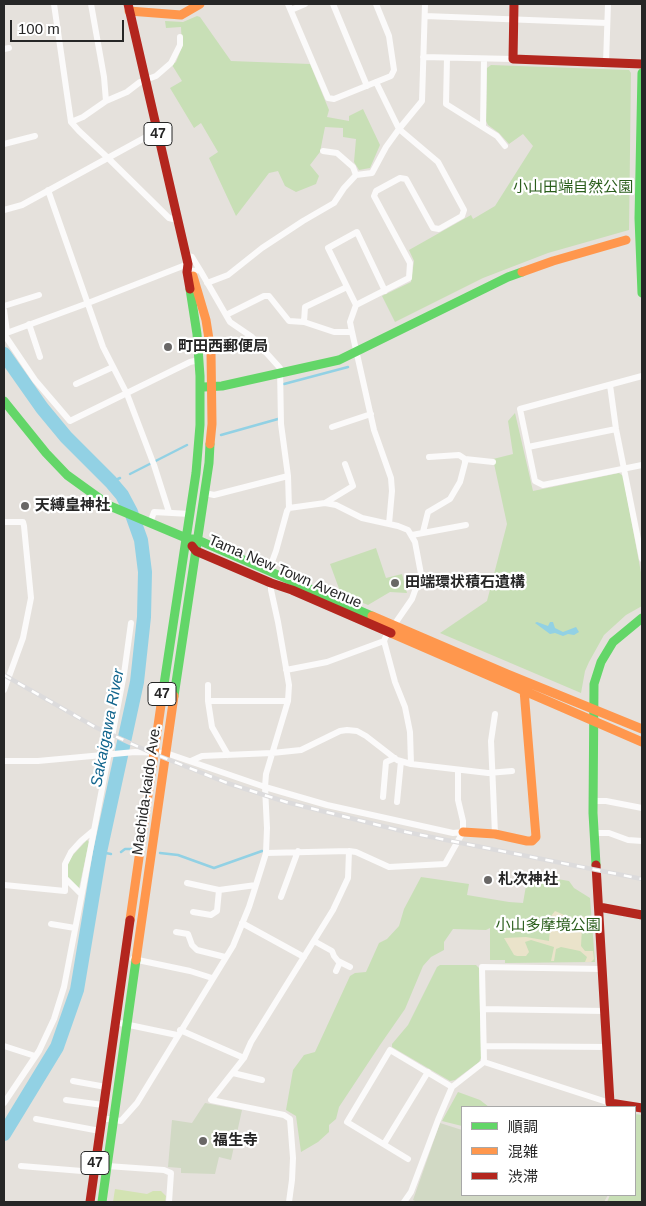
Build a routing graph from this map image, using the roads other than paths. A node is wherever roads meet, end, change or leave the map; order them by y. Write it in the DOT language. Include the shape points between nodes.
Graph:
graph roads {
  1 [pos="54,4"];
  2 [pos="91,4"];
  3 [pos="200,4"];
  4 [pos="305,4"];
  5 [pos="333,4"];
  6 [pos="376,4"];
  7 [pos="425,4"];
  8 [pos="514,4"];
  9 [pos="608,4"];
  10 [pos="128,7"];
  11 [pos="290,7"];
  12 [pos="425,16"];
  13 [pos="514,19"];
  14 [pos="607,23"];
  15 [pos="180,36"];
  16 [pos="423,57"];
  17 [pos="448,58"];
  18 [pos="484,58"];
  19 [pos="513,59"];
  20 [pos="606,63"];
  21 [pos="642,64"];
  22 [pos="642,73"];
  23 [pos="146,81"];
  24 [pos="376,82"];
  25 [pos="367,86"];
  26 [pos="106,101"];
  27 [pos="71,122"];
  28 [pos="483,126"];
  29 [pos="399,129"];
  30 [pos="157,131"];
  31 [pos="35,136"];
  32 [pos="4,144"];
  33 [pos="505,146"];
  34 [pos="324,151"];
  35 [pos="108,158"];
  36 [pos="356,175"];
  37 [pos="48,190"];
  38 [pos="4,210"];
  39 [pos="177,220"];
  40 [pos="626,240"];
  41 [pos="191,265"];
  42 [pos="207,283"];
  43 [pos="347,287"];
  44 [pos="385,291"];
  45 [pos="642,293"];
  46 [pos="39,295"];
  47 [pos="88,304"];
  48 [pos="356,305"];
  49 [pos="4,308"];
  50 [pos="226,315"];
  51 [pos="304,322"];
  52 [pos="30,324"];
  53 [pos="352,332"];
  54 [pos="5,333"];
  55 [pos="252,337"];
  56 [pos="210,352"];
  57 [pos="356,352"];
  58 [pos="40,357"];
  59 [pos="199,360"];
  60 [pos="113,367"];
  61 [pos="281,374"];
  62 [pos="642,376"];
  63 [pos="76,384"];
  64 [pos="610,385"];
  65 [pos="212,387"];
  66 [pos="200,388"];
  67 [pos="126,394"];
  68 [pos="4,401"];
  69 [pos="371,414"];
  70 [pos="332,427"];
  71 [pos="616,429"];
  72 [pos="528,447"];
  73 [pos="429,458"];
  74 [pos="464,459"];
  75 [pos="493,462"];
  76 [pos="345,464"];
  77 [pos="642,465"];
  78 [pos="624,469"];
  79 [pos="288,476"];
  80 [pos="205,493"];
  81 [pos="325,503"];
  82 [pos="290,508"];
  83 [pos="169,512"];
  84 [pos="190,514"];
  85 [pos="4,522"];
  86 [pos="149,523"];
  87 [pos="389,524"];
  88 [pos="466,525"];
  89 [pos="423,532"];
  90 [pos="412,535"];
  91 [pos="186,538"];
  92 [pos="198,540"];
  93 [pos="196,550"];
  94 [pos="642,559"];
  95 [pos="269,570"];
  96 [pos="271,583"];
  97 [pos="642,618"];
  98 [pos="131,623"];
  99 [pos="391,628"];
  100 [pos="384,641"];
  101 [pos="286,670"];
  102 [pos="208,685"];
  103 [pos="4,690"];
  104 [pos="524,690"];
  105 [pos="208,701"];
  106 [pos="288,701"];
  107 [pos="495,714"];
  108 [pos="642,729"];
  109 [pos="642,742"];
  110 [pos="154,752"];
  111 [pos="166,753"];
  112 [pos="110,754"];
  113 [pos="272,754"];
  114 [pos="228,755"];
  115 [pos="398,760"];
  116 [pos="4,761"];
  117 [pos="191,761"];
  118 [pos="411,764"];
  119 [pos="458,770"];
  120 [pos="512,771"];
  121 [pos="491,773"];
  122 [pos="265,787"];
  123 [pos="383,797"];
  124 [pos="593,801"];
  125 [pos="397,802"];
  126 [pos="642,808"];
  127 [pos="94,830"];
  128 [pos="463,832"];
  129 [pos="594,833"];
  130 [pos="495,834"];
  131 [pos="642,841"];
  132 [pos="298,851"];
  133 [pos="349,851"];
  134 [pos="266,853"];
  135 [pos="65,878"];
  136 [pos="187,883"];
  137 [pos="4,885"];
  138 [pos="256,885"];
  139 [pos="220,890"];
  140 [pos="81,894"];
  141 [pos="281,897"];
  142 [pos="599,907"];
  143 [pos="193,912"];
  144 [pos="642,915"];
  145 [pos="242,923"];
  146 [pos="51,924"];
  147 [pos="75,928"];
  148 [pos="176,932"];
  149 [pos="314,941"];
  150 [pos="124,957"];
  151 [pos="225,957"];
  152 [pos="304,957"];
  153 [pos="136,960"];
  154 [pos="340,962"];
  155 [pos="350,968"];
  156 [pos="602,969"];
  157 [pos="336,971"];
  158 [pos="212,978"];
  159 [pos="483,1010"];
  160 [pos="604,1011"];
  161 [pos="115,1022"];
  162 [pos="127,1024"];
  163 [pos="178,1033"];
  164 [pos="4,1046"];
  165 [pos="484,1046"];
  166 [pos="607,1047"];
  167 [pos="35,1056"];
  168 [pos="244,1058"];
  169 [pos="484,1062"];
  170 [pos="428,1072"];
  171 [pos="234,1073"];
  172 [pos="262,1080"];
  173 [pos="73,1081"];
  174 [pos="106,1087"];
  175 [pos="452,1087"];
  176 [pos="66,1100"];
  177 [pos="4,1103"];
  178 [pos="610,1103"];
  179 [pos="104,1105"];
  180 [pos="629,1106"];
  181 [pos="102,1118"];
  182 [pos="36,1119"];
  183 [pos="114,1120"];
  184 [pos="100,1132"];
  185 [pos="384,1144"];
  186 [pos="408,1159"];
  187 [pos="21,1166"];
  188 [pos="107,1166"];
  189 [pos="94,1172"];
  190 [pos="90,1202"];
  191 [pos="102,1202"];
  192 [pos="169,1202"];
  193 [pos="289,1202"];
  194 [pos="404,1202"];
  1 -- 27 [label="street"];
  2 -- 26 [label="street"];
  3 -- 10 [label="main road" via="181,15"];
  4 -- 11 [label="street"];
  5 -- 25 [label="street"];
  6 -- 24 [label="street" via="389,36 394,70 391,76"];
  7 -- 12 [label="street"];
  8 -- 13 [label="main road"];
  9 -- 14 [label="street"];
  10 -- 23 [label="main road, Machida-kaido Ave. / 47"];
  11 -- 25 [label="street" via="328,98 334,99"];
  12 -- 13 [label="street"];
  12 -- 16 [label="street"];
  13 -- 14 [label="street"];
  13 -- 19 [label="main road"];
  14 -- 20 [label="street"];
  15 -- 23 [label="street" via="180,45 171,63"];
  16 -- 17 [label="street"];
  16 -- 29 [label="street" via="422,101"];
  17 -- 18 [label="street"];
  17 -- 28 [label="street" via="446,104"];
  18 -- 19 [label="street"];
  18 -- 28 [label="street"];
  19 -- 20 [label="main road"];
  20 -- 21 [label="main road"];
  22 -- 45 [label="main road" via="639,218"];
  23 -- 26 [label="street"];
  23 -- 30 [label="main road, Machida-kaido Ave. / 47"];
  24 -- 25 [label="street"];
  24 -- 29 [label="street"];
  26 -- 27 [label="street"];
  27 -- 35 [label="street"];
  28 -- 33 [label="street"];
  29 -- 36 [label="street" via="372,173"];
  29 -- 44 [label="street" via="438,162 464,210 462,216 439,229 433,228 406,179 400,178 376,191 374,196 410,262 409,278"];
  30 -- 35 [label="street"];
  30 -- 39 [label="main road, Machida-kaido Ave. / 47"];
  31 -- 32 [label="street"];
  34 -- 36 [label="street" via="337,153 353,167"];
  35 -- 37 [label="street"];
  35 -- 39 [label="street" via="168,218"];
  36 -- 42 [label="street" via="334,203 262,248 228,275"];
  37 -- 38 [label="street" via="22,205"];
  37 -- 47 [label="street"];
  39 -- 41 [label="main road, Machida-kaido Ave. / 47"];
  40 -- 57 [label="main road" via="508,277"];
  41 -- 42 [label="street"];
  41 -- 47 [label="street"];
  41 -- 56 [label="main road, Machida-kaido Ave. / 47" via="206,320"];
  41 -- 59 [label="main road, Machida-kaido Ave. / 47"];
  42 -- 50 [label="street"];
  43 -- 44 [label="street" via="328,248 357,232"];
  43 -- 48 [label="street"];
  43 -- 51 [label="street" via="305,307"];
  44 -- 48 [label="street"];
  46 -- 49 [label="street"];
  47 -- 52 [label="street"];
  47 -- 60 [label="street"];
  48 -- 53 [label="street" via="350,322"];
  49 -- 54 [label="street"];
  50 -- 51 [label="street" via="269,296 289,320"];
  50 -- 55 [label="street" via="230,322"];
  51 -- 53 [label="street" via="334,332"];
  52 -- 54 [label="street"];
  52 -- 58 [label="street"];
  53 -- 57 [label="street"];
  54 -- 67 [label="street" via="35,380 70,421"];
  55 -- 56 [label="street"];
  55 -- 61 [label="street" via="280,368"];
  56 -- 65 [label="main road, Machida-kaido Ave. / 47"];
  57 -- 61 [label="main road" via="339,360"];
  57 -- 69 [label="street"];
  59 -- 66 [label="main road, Machida-kaido Ave. / 47"];
  59 -- 67 [label="street"];
  60 -- 63 [label="street"];
  60 -- 67 [label="street"];
  61 -- 65 [label="main road"];
  61 -- 79 [label="street"];
  62 -- 64 [label="street"];
  64 -- 71 [label="street"];
  64 -- 72 [label="street" via="520,409"];
  65 -- 66 [label="main road"];
  65 -- 80 [label="main road, Machida-kaido Ave. / 47"];
  66 -- 84 [label="main road, Machida-kaido Ave. / 47" via="199,445"];
  67 -- 83 [label="street"];
  68 -- 86 [label="main road" via="61,470 82,488 110,506"];
  69 -- 70 [label="street"];
  69 -- 87 [label="street" via="390,478"];
  71 -- 72 [label="street"];
  71 -- 78 [label="street"];
  72 -- 78 [label="street" via="535,481 543,485"];
  73 -- 74 [label="street" via="460,455"];
  74 -- 75 [label="street"];
  74 -- 89 [label="street" via="460,482 450,499 428,512"];
  76 -- 81 [label="street" via="353,486"];
  77 -- 78 [label="street"];
  78 -- 94 [label="street"];
  79 -- 80 [label="street" via="214,495"];
  79 -- 82 [label="street"];
  80 -- 92 [label="main road, Machida-kaido Ave. / 47"];
  81 -- 82 [label="street"];
  81 -- 87 [label="street" via="362,518"];
  82 -- 95 [label="street"];
  83 -- 84 [label="street"];
  83 -- 86 [label="street" via="154,512"];
  84 -- 91 [label="main road, Machida-kaido Ave. / 47"];
  85 -- 103 [label="street" via="23,522 31,598 23,638"];
  86 -- 91 [label="main road"];
  87 -- 90 [label="street" via="408,530"];
  88 -- 89 [label="street"];
  89 -- 90 [label="street"];
  90 -- 99 [label="street" via="421,574 412,599"];
  91 -- 92 [label="main road, Tama New Town Avenue"];
  91 -- 93 [label="main road, Tama New Town Avenue"];
  91 -- 110 [label="main road, Machida-kaido Ave. / 47"];
  92 -- 93 [label="main road, Machida-kaido Ave. / 47"];
  92 -- 95 [label="main road, Tama New Town Avenue"];
  93 -- 96 [label="main road, Tama New Town Avenue"];
  93 -- 111 [label="main road, Machida-kaido Ave. / 47"];
  95 -- 99 [label="main road, Tama New Town Avenue"];
  96 -- 99 [label="main road, Tama New Town Avenue"];
  96 -- 101 [label="street"];
  97 -- 124 [label="main road" via="622,633 607,651 596,674 593,693"];
  98 -- 112 [label="street"];
  99 -- 100 [label="street"];
  99 -- 104 [label="main road, Tama New Town Avenue"];
  99 -- 108 [label="main road, Tama New Town Avenue"];
  100 -- 101 [label="street" via="327,662"];
  100 -- 118 [label="street" via="405,707"];
  101 -- 106 [label="street"];
  102 -- 105 [label="street"];
  104 -- 109 [label="main road, Tama New Town Avenue"];
  104 -- 130 [label="main road" via="536,837 527,841"];
  105 -- 106 [label="street"];
  105 -- 114 [label="street" via="212,727"];
  106 -- 113 [label="street"];
  107 -- 121 [label="street"];
  110 -- 111 [label="street"];
  110 -- 112 [label="street"];
  110 -- 150 [label="main road, Machida-kaido Ave. / 47"];
  111 -- 117 [label="street"];
  111 -- 153 [label="main road, Machida-kaido Ave. / 47"];
  112 -- 116 [label="street"];
  112 -- 127 [label="street"];
  113 -- 114 [label="street"];
  113 -- 115 [label="street" via="301,750 334,733 348,730 366,736"];
  113 -- 122 [label="street"];
  114 -- 117 [label="street" via="202,756"];
  115 -- 118 [label="street"];
  115 -- 123 [label="street" via="386,762"];
  115 -- 125 [label="street"];
  117 -- 122 [label="street"];
  118 -- 119 [label="street"];
  119 -- 121 [label="street"];
  119 -- 128 [label="street"];
  120 -- 121 [label="street"];
  121 -- 130 [label="street"];
  122 -- 128 [label="street" via="326,805 453,833"];
  122 -- 134 [label="street"];
  124 -- 126 [label="street"];
  124 -- 129 [label="main road"];
  127 -- 135 [label="street" via="71,852 65,864"];
  127 -- 140 [label="street"];
  128 -- 130 [label="main road"];
  128 -- 133 [label="street" via="445,864 389,867"];
  129 -- 131 [label="street"];
  129 -- 142 [label="main road"];
  132 -- 133 [label="street"];
  132 -- 134 [label="street"];
  132 -- 141 [label="street"];
  133 -- 149 [label="street" via="348,878"];
  134 -- 138 [label="street"];
  135 -- 137 [label="street" via="65,892"];
  135 -- 140 [label="street"];
  136 -- 139 [label="street"];
  138 -- 139 [label="street"];
  138 -- 145 [label="street"];
  139 -- 143 [label="street" via="217,911 211,915"];
  140 -- 147 [label="street"];
  142 -- 144 [label="main road"];
  142 -- 156 [label="main road"];
  145 -- 151 [label="street"];
  145 -- 152 [label="street"];
  146 -- 147 [label="street"];
  147 -- 167 [label="street" via="54,1018"];
  148 -- 151 [label="street" via="188,934 197,950"];
  149 -- 152 [label="street"];
  149 -- 154 [label="street" via="332,951"];
  150 -- 153 [label="street"];
  150 -- 161 [label="main road, Machida-kaido Ave. / 47"];
  151 -- 158 [label="street"];
  152 -- 168 [label="street"];
  153 -- 158 [label="street"];
  153 -- 162 [label="main road, Machida-kaido Ave. / 47"];
  154 -- 155 [label="street"];
  154 -- 157 [label="street"];
  156 -- 159 [label="street" via="482,967"];
  156 -- 160 [label="main road"];
  158 -- 163 [label="street"];
  159 -- 160 [label="street"];
  159 -- 165 [label="street"];
  160 -- 166 [label="main road"];
  161 -- 162 [label="street"];
  161 -- 174 [label="main road, Machida-kaido Ave. / 47"];
  162 -- 163 [label="street"];
  162 -- 183 [label="main road, Machida-kaido Ave. / 47"];
  163 -- 168 [label="street"];
  163 -- 183 [label="street" via="137,1103 123,1120"];
  164 -- 167 [label="street"];
  165 -- 166 [label="street"];
  165 -- 169 [label="street"];
  166 -- 178 [label="main road"];
  167 -- 177 [label="street"];
  168 -- 171 [label="street"];
  169 -- 175 [label="street"];
  169 -- 178 [label="street"];
  170 -- 175 [label="street"];
  170 -- 185 [label="street"];
  170 -- 185 [label="street" via="390,1050 347,1122"];
  171 -- 172 [label="street"];
  171 -- 193 [label="street" via="211,1100 290,1119 293,1158"];
  173 -- 174 [label="street"];
  174 -- 179 [label="main road, Machida-kaido Ave. / 47"];
  175 -- 194 [label="street" via="411,1192"];
  176 -- 179 [label="street"];
  178 -- 180 [label="main road"];
  179 -- 181 [label="main road, Machida-kaido Ave. / 47"];
  181 -- 183 [label="street"];
  181 -- 184 [label="main road, Machida-kaido Ave. / 47"];
  182 -- 184 [label="street"];
  183 -- 188 [label="main road, Machida-kaido Ave. / 47"];
  184 -- 189 [label="main road, Machida-kaido Ave. / 47"];
  185 -- 186 [label="street"];
  187 -- 189 [label="street"];
  188 -- 191 [label="main road, Machida-kaido Ave. / 47"];
  188 -- 192 [label="street" via="170,1173"];
  189 -- 190 [label="main road, Machida-kaido Ave. / 47"];
}
